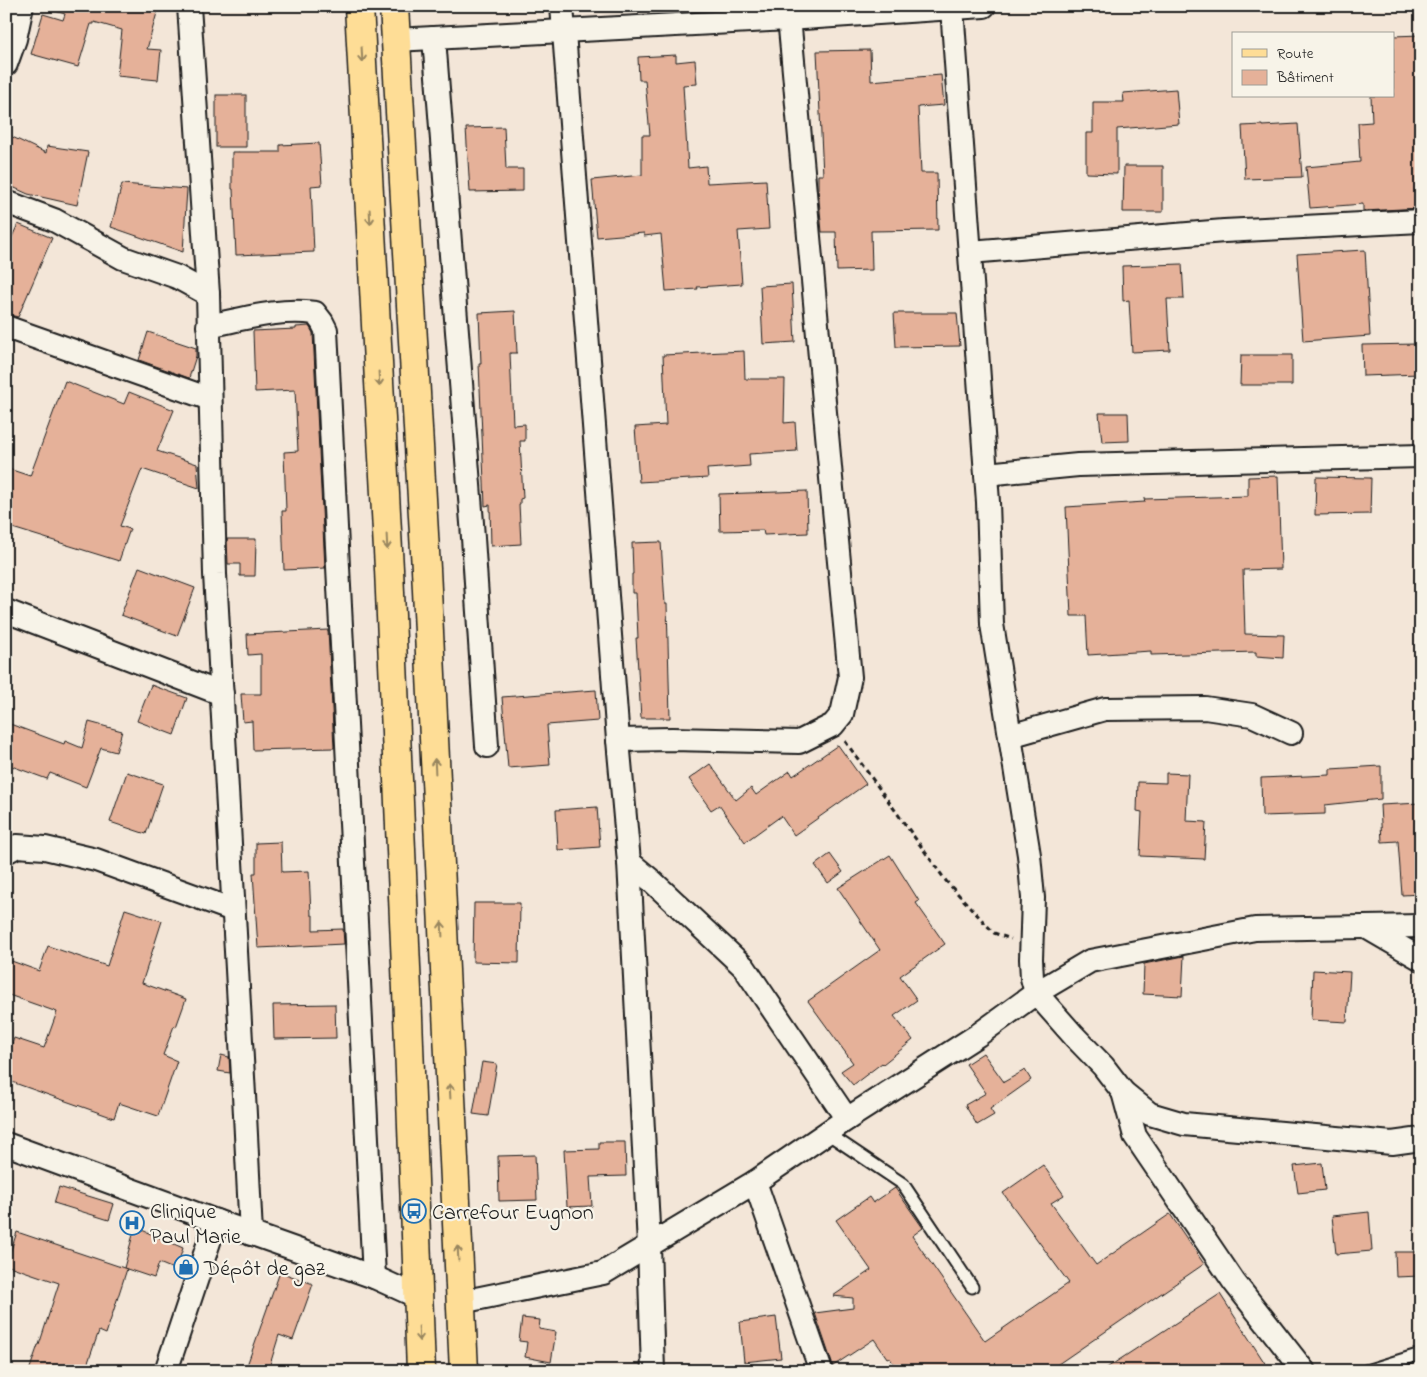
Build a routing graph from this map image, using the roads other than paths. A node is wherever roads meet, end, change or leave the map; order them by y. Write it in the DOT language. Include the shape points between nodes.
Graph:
graph roads {
  1 [pos="22,6"];
  2 [pos="189,6"];
  3 [pos="359,6"];
  4 [pos="394,6"];
  5 [pos="562,6"];
  6 [pos="984,6"];
  7 [pos="952,8"];
  8 [pos="788,13"];
  9 [pos="563,32"];
  10 [pos="434,38"];
  11 [pos="396,40"];
  12 [pos="6,64"];
  13 [pos="6,202"];
  14 [pos="1421,221"];
  15 [pos="970,252"];
  16 [pos="208,294"];
  17 [pos="208,326"];
  18 [pos="6,327"];
  19 [pos="210,399"];
  20 [pos="1421,456"];
  21 [pos="986,474"];
  22 [pos="6,611"];
  23 [pos="222,694"];
  24 [pos="1292,732"];
  25 [pos="1010,736"];
  26 [pos="618,740"];
  27 [pos="487,746"];
  28 [pos="10,847"];
  29 [pos="629,862"];
  30 [pos="233,910"];
  31 [pos="1421,926"];
  32 [pos="1366,927"];
  33 [pos="1421,959"];
  34 [pos="1036,993"];
  35 [pos="1122,1092"];
  36 [pos="847,1119"];
  37 [pos="826,1134"];
  38 [pos="1421,1139"];
  39 [pos="6,1144"];
  40 [pos="755,1182"];
  41 [pos="216,1221"];
  42 [pos="250,1234"];
  43 [pos="649,1245"];
  44 [pos="374,1277"];
  45 [pos="972,1287"];
  46 [pos="418,1297"];
  47 [pos="460,1302"];
  48 [pos="1421,1354"];
  49 [pos="166,1371"];
  50 [pos="421,1371"];
  51 [pos="464,1371"];
  52 [pos="653,1371"];
  53 [pos="821,1371"];
  54 [pos="1304,1371"];
  55 [pos="1366,1371"];
  1 -- 12 [label="street"];
  2 -- 16 [label="street"];
  3 -- 46 [label="main road, one-way" via="389,569"];
  4 -- 11 [label="main road"];
  5 -- 9 [label="street"];
  6 -- 7 [label="street"];
  7 -- 8 [label="street"];
  7 -- 15 [label="street"];
  8 -- 9 [label="street"];
  8 -- 26 [label="street" via="850,677 842,714 833,725 799,742"];
  9 -- 10 [label="street"];
  9 -- 26 [label="street"];
  10 -- 11 [label="street"];
  10 -- 27 [label="street"];
  47 -- 11 [label="main road, one-way" via="425,559"];
  13 -- 16 [label="street" via="54,220 123,258 177,277"];
  14 -- 15 [label="street" via="1224,231"];
  15 -- 21 [label="street"];
  16 -- 17 [label="street"];
  17 -- 19 [label="street"];
  17 -- 44 [label="street" via="276,312 298,311 315,313 326,330"];
  18 -- 19 [label="street"];
  19 -- 23 [label="street"];
  20 -- 21 [label="street" via="1078,465"];
  21 -- 25 [label="street" via="992,624"];
  22 -- 23 [label="street"];
  23 -- 30 [label="street"];
  24 -- 25 [label="street" via="1252,715 1206,708 1178,708 1105,710"];
  25 -- 34 [label="street" via="1029,855 1033,898 1032,978"];
  26 -- 29 [label="street"];
  28 -- 30 [label="street" via="45,848 96,860"];
  29 -- 36 [label="street" via="744,967"];
  29 -- 43 [label="street"];
  30 -- 42 [label="street"];
  31 -- 32 [label="street"];
  32 -- 33 [label="street"];
  32 -- 34 [label="street" via="1255,929 1090,961"];
  34 -- 35 [label="street" via="1103,1066"];
  34 -- 36 [label="street" via="978,1035"];
  35 -- 38 [label="street" via="1150,1114 1184,1124 1392,1143"];
  35 -- 54 [label="street" via="1135,1136 1234,1282"];
  36 -- 37 [label="street"];
  37 -- 40 [label="street"];
  37 -- 45 [label="lane" via="902,1184"];
  39 -- 41 [label="street"];
  40 -- 43 [label="street"];
  40 -- 53 [label="street"];
  41 -- 42 [label="street"];
  41 -- 49 [label="street"];
  42 -- 44 [label="street"];
  43 -- 47 [label="street" via="602,1273"];
  43 -- 52 [label="street"];
  44 -- 46 [label="street"];
  46 -- 50 [label="main road, one-way"];
  47 -- 51 [label="main road"];
  48 -- 55 [label="lane"];
}
